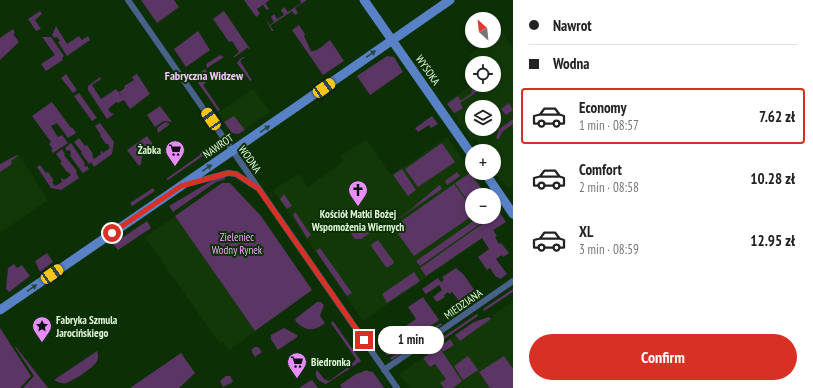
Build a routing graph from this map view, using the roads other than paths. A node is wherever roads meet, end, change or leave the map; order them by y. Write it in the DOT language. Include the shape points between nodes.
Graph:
graph roads {
  1 [pos="128,0"];
  2 [pos="364,0"];
  3 [pos="450,0"];
  4 [pos="392,40"];
  5 [pos="465,145"];
  6 [pos="232,150"];
  7 [pos="489,180"];
  8 [pos="181,186"];
  9 [pos="258,188"];
  10 [pos="513,214"];
  11 [pos="513,281"];
  12 [pos="0,310"];
  13 [pos="384,370"];
  14 [pos="396,388"];
  1 -- 6 [label="street, WODNA"];
  2 -- 4 [label="street, WYSOKA"];
  3 -- 4 [label="street, NAWROT"];
  4 -- 5 [label="street, WYSOKA"];
  6 -- 4 [label="street, NAWROT, one-way"];
  8 -- 6 [label="street, NAWROT, one-way"];
  6 -- 9 [label="street, WODNA"];
  7 -- 10 [label="street"];
  8 -- 9 [label="street" via="228,173 236,174"];
  12 -- 8 [label="street, NAWROT, one-way"];
  9 -- 13 [label="street, WODNA"];
  11 -- 13 [label="street, MIEDZIANA"];
  13 -- 14 [label="street, WODNA"];
}
